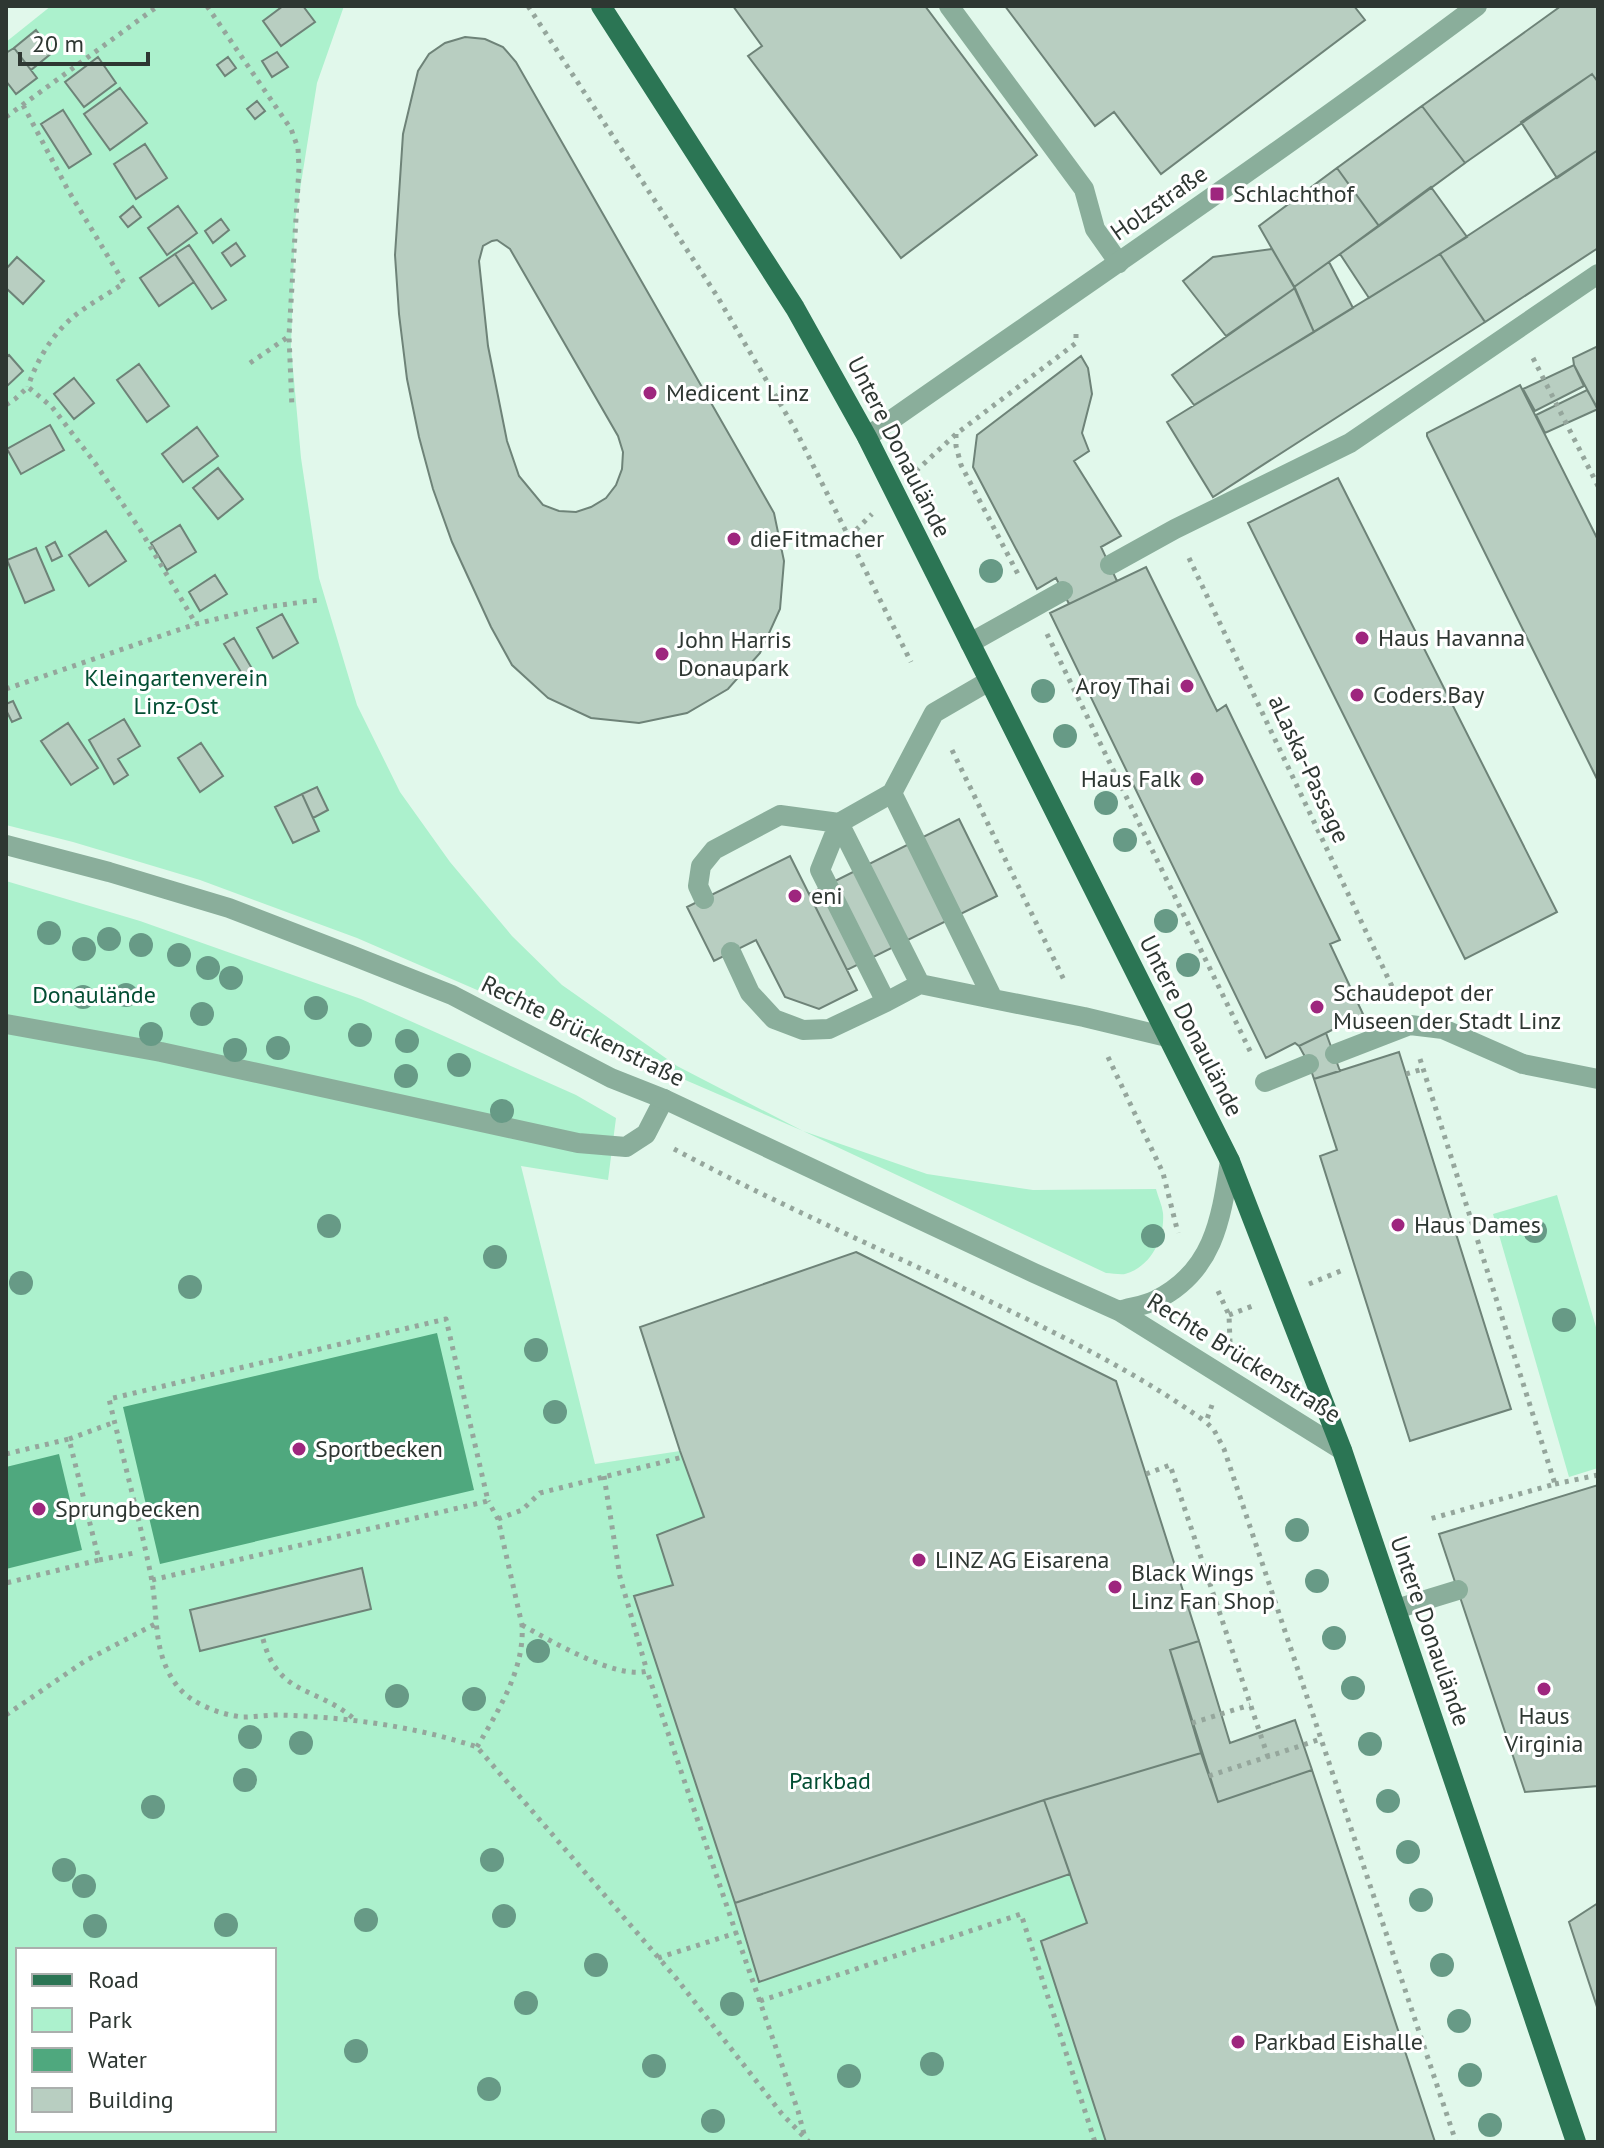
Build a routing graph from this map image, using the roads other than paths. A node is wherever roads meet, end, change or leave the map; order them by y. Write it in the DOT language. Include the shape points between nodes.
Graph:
graph roads {
  1 [pos="601,6"];
  2 [pos="949,6"];
  3 [pos="1477,6"];
  4 [pos="1119,263"];
  5 [pos="1598,274"];
  6 [pos="867,437"];
  7 [pos="1114,563"];
  8 [pos="1063,591"];
  9 [pos="970,643"];
  10 [pos="989,681"];
  11 [pos="892,793"];
  12 [pos="839,823"];
  13 [pos="6,845"];
  14 [pos="704,899"];
  15 [pos="731,952"];
  16 [pos="920,984"];
  17 [pos="993,999"];
  18 [pos="886,1002"];
  19 [pos="6,1024"];
  20 [pos="1167,1037"];
  21 [pos="1335,1054"];
  22 [pos="1309,1064"];
  23 [pos="1598,1079"];
  24 [pos="1265,1082"];
  25 [pos="664,1099"];
  26 [pos="1230,1161"];
  27 [pos="1119,1311"];
  28 [pos="1342,1450"];
  29 [pos="1360,1502"];
  30 [pos="1458,1590"];
  31 [pos="1396,1609"];
  32 [pos="1432,1746"];
  33 [pos="1576,2142"];
  1 -- 6 [label="main road, Untere Donaulände" via="795,308"];
  2 -- 4 [label="street" via="1084,189 1095,229"];
  3 -- 4 [label="street, Holzstraße"];
  4 -- 6 [label="street, Holzstraße"];
  5 -- 7 [label="street" via="1350,443"];
  6 -- 9 [label="main road, Untere Donaulände"];
  8 -- 9 [label="street"];
  9 -- 10 [label="main road, Untere Donaulände"];
  10 -- 11 [label="street" via="934,713"];
  10 -- 20 [label="main road, Untere Donaulände"];
  11 -- 12 [label="street"];
  11 -- 17 [label="street"];
  12 -- 14 [label="street" via="780,815 714,850 701,866 698,886"];
  12 -- 16 [label="street"];
  12 -- 18 [label="street" via="820,870"];
  13 -- 25 [label="street, Rechte Brückenstraße" via="229,908 351,955 452,995 611,1078"];
  15 -- 18 [label="street" via="750,993 774,1019 803,1030 829,1029"];
  16 -- 17 [label="street"];
  16 -- 18 [label="street"];
  17 -- 20 [label="street"];
  19 -- 25 [label="street" via="161,1052 578,1143 626,1147 646,1134"];
  20 -- 26 [label="main road, Untere Donaulände"];
  21 -- 23 [label="street" via="1410,1025 1443,1029 1523,1064"];
  22 -- 24 [label="street"];
  25 -- 27 [label="street, Rechte Brückenstraße"];
  26 -- 27 [label="street, Rechte Brückenstraße" via="1222,1214 1200,1264 1154,1301"];
  26 -- 28 [label="main road, Untere Donaulände"];
  27 -- 28 [label="street, Rechte Brückenstraße"];
  28 -- 29 [label="main road, Untere Donaulände"];
  29 -- 31 [label="main road, Untere Donaulände"];
  29 -- 32 [label="street" via="1357,1524"];
  30 -- 31 [label="street"];
  31 -- 33 [label="main road, Untere Donaulände"];
}
